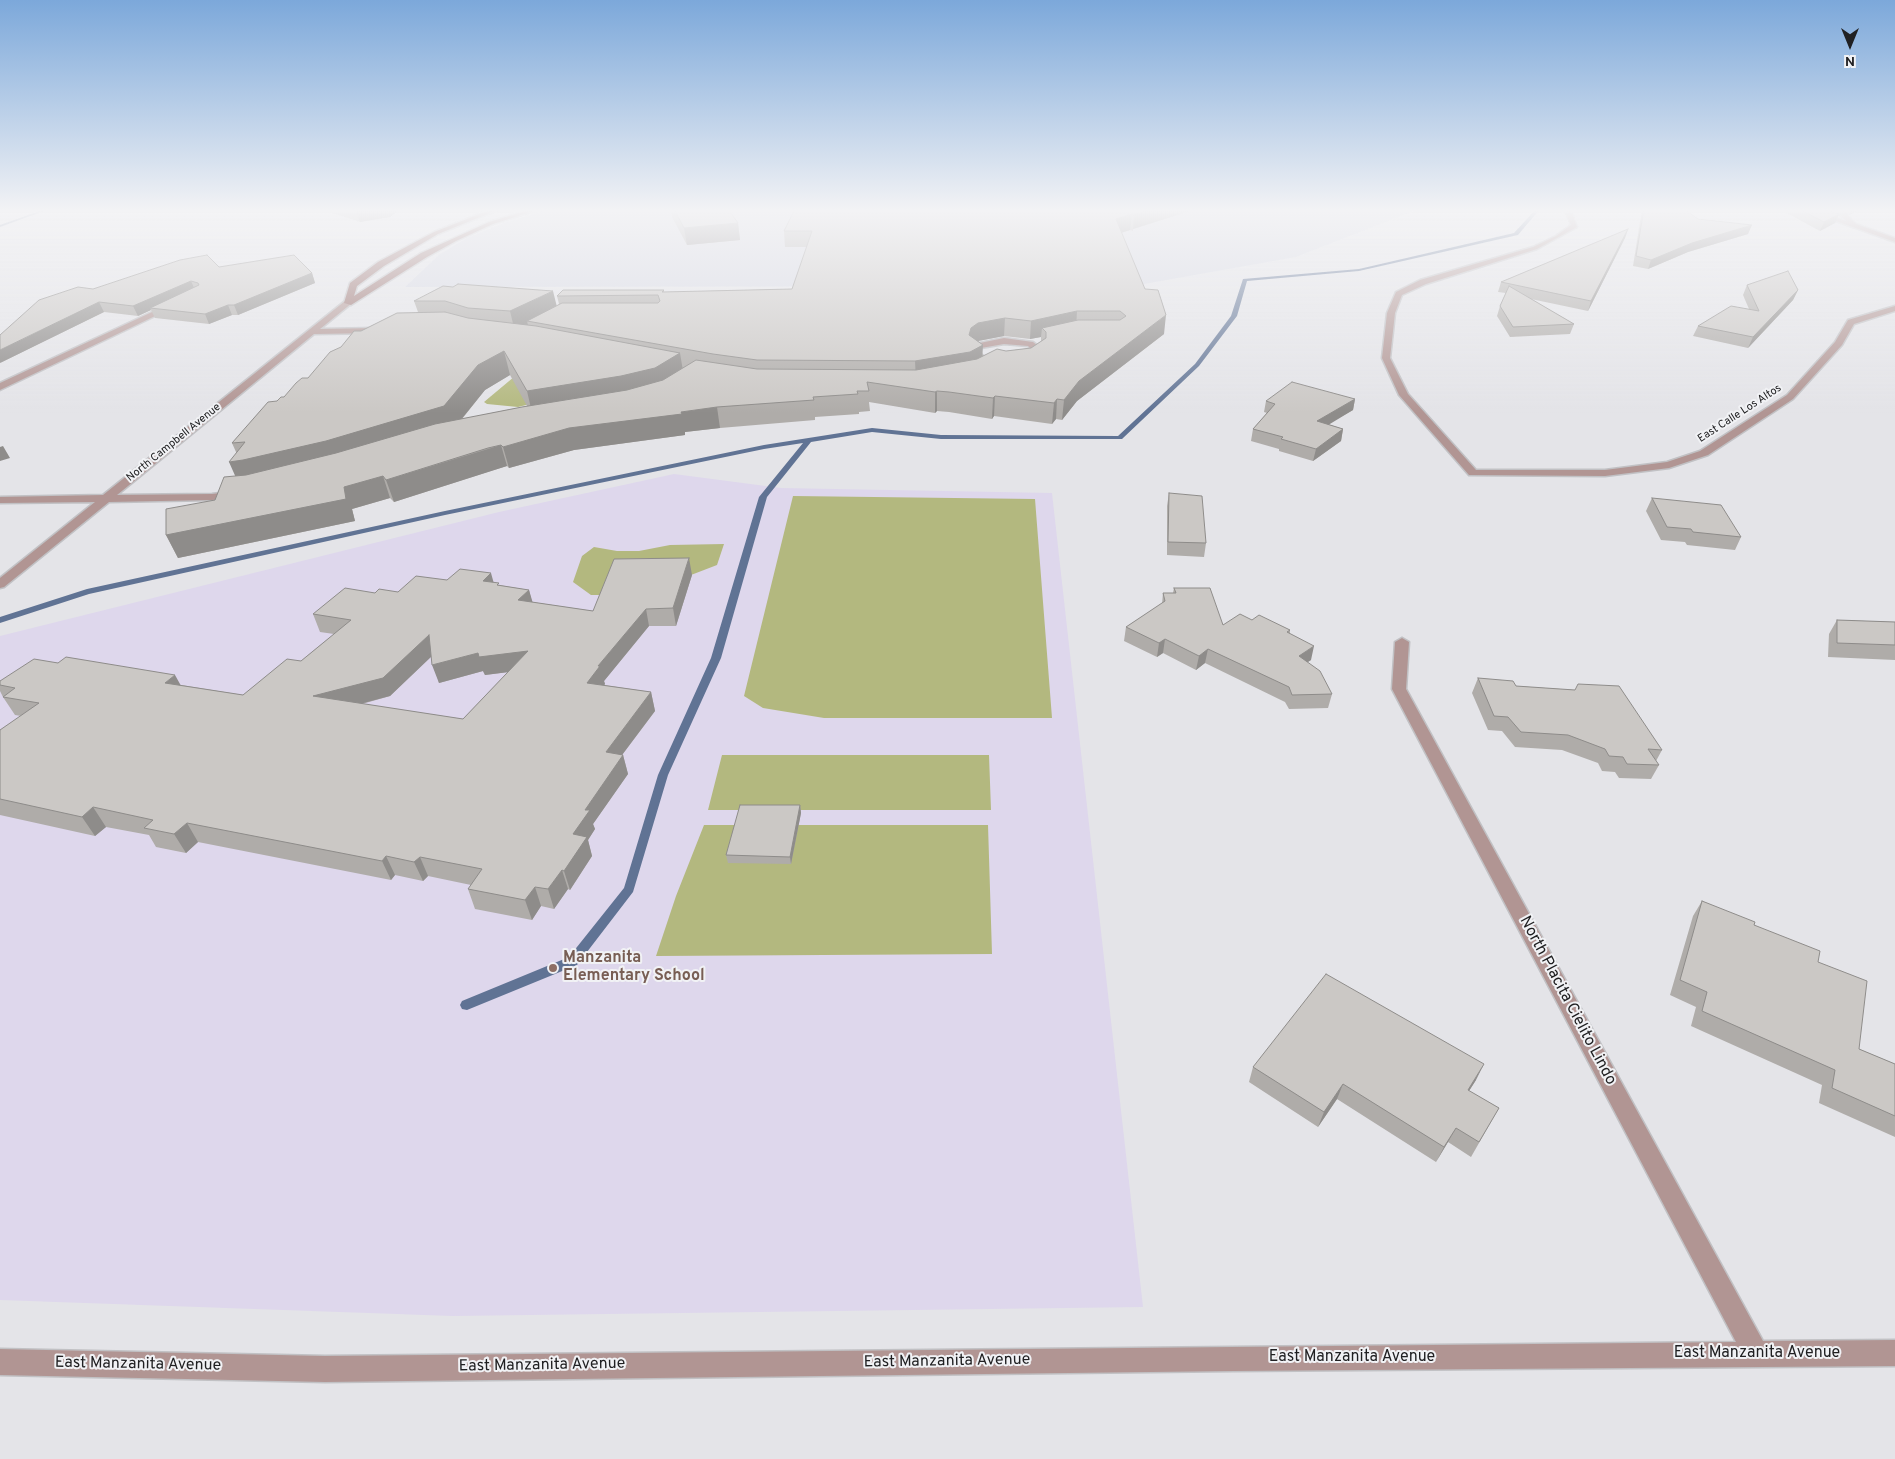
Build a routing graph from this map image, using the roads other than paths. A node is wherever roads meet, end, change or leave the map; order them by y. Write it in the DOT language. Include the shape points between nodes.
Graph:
graph roads {
  1 [pos="363,277"];
  2 [pos="390,277"];
  3 [pos="1439,277"];
  4 [pos="179,303"];
  5 [pos="348,303"];
  6 [pos="1895,308"];
  7 [pos="312,332"];
  8 [pos="302,340"];
  9 [pos="994,363"];
  10 [pos="981,370"];
  11 [pos="0,387"];
  12 [pos="246,493"];
  13 [pos="108,498"];
  14 [pos="0,500"];
  15 [pos="0,584"];
  16 [pos="1402,642"];
  17 [pos="1895,1353"];
  18 [pos="1756,1354"];
  19 [pos="0,1362"];
  1 -- 5 [label="street, North Campbell Avenue" via="353,284"];
  2 -- 5 [label="street, North Campbell Avenue"];
  3 -- 6 [label="street, East Calle Los Altos" via="1399,294 1391,314 1386,358 1404,395 1473,473 1605,473 1669,465 1704,453 1790,397 1839,344 1851,322"];
  4 -- 11 [label="street"];
  5 -- 7 [label="street, North Campbell Avenue"];
  7 -- 8 [label="street, North Campbell Avenue"];
  7 -- 8 [label="street" via="384,335"];
  8 -- 13 [label="street, North Campbell Avenue"];
  9 -- 9 [label="street" via="1017,364 1035,360 1040,352 1035,343 994,341 978,346 975,350 978,358"];
  9 -- 10 [label="street"];
  12 -- 13 [label="street" via="212,497"];
  13 -- 14 [label="street"];
  13 -- 15 [label="street, North Campbell Avenue"];
  16 -- 18 [label="street, North Placita Cielito Lindo" via="1399,689"];
  17 -- 18 [label="street, East Manzanita Avenue"];
  18 -- 19 [label="street, East Manzanita Avenue" via="325,1369"];
}
